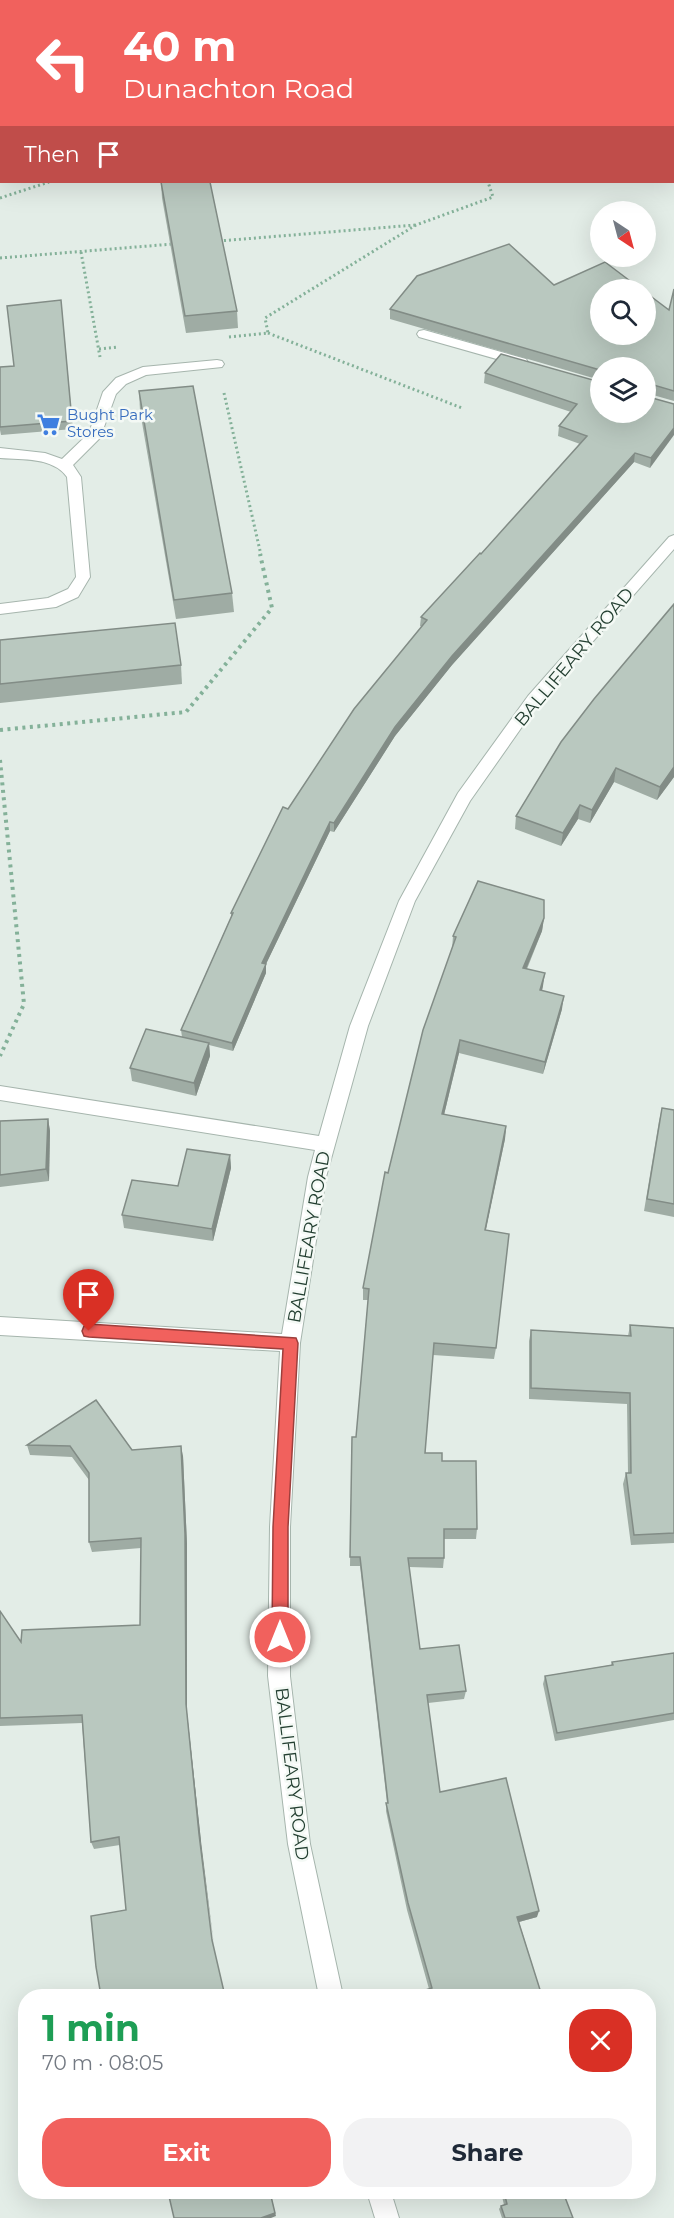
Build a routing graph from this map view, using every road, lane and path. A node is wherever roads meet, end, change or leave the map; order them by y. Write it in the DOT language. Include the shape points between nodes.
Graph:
graph roads {
  1 [pos="46,183"];
  2 [pos="488,183"];
  3 [pos="0,198"];
  4 [pos="416,225"];
  5 [pos="213,241"];
  6 [pos="177,244"];
  7 [pos="81,252"];
  8 [pos="0,258"];
  9 [pos="268,333"];
  10 [pos="424,334"];
  11 [pos="101,360"];
  12 [pos="218,364"];
  13 [pos="534,366"];
  14 [pos="462,408"];
  15 [pos="0,453"];
  16 [pos="65,464"];
  17 [pos="674,540"];
  18 [pos="0,609"];
  19 [pos="0,730"];
  20 [pos="0,760"];
  21 [pos="0,1056"];
  22 [pos="0,1093"];
  23 [pos="326,1145"];
  24 [pos="0,1326"];
  25 [pos="290,1343"];
  26 [pos="330,1989"];
  27 [pos="382,2199"];
  28 [pos="387,2218"];
  1 -- 3 [label="path"];
  2 -- 4 [label="path" via="493,197"];
  4 -- 5 [label="path"];
  4 -- 9 [label="path" via="265,318"];
  6 -- 7 [label="path"];
  7 -- 8 [label="path"];
  7 -- 11 [label="path"];
  9 -- 12 [label="path" via="212,338"];
  9 -- 14 [label="path"];
  10 -- 13 [label="street"];
  12 -- 16 [label="street" via="143,371 121,381 110,392 95,435"];
  12 -- 19 [label="path" via="272,609 186,712"];
  15 -- 16 [label="street"];
  16 -- 18 [label="street" via="74,477 83,578 74,592 51,603"];
  17 -- 23 [label="street, BALLIFEARY ROAD" via="533,700 464,797 407,901 359,1026"];
  20 -- 21 [label="path" via="24,1004"];
  22 -- 23 [label="street"];
  23 -- 25 [label="street, BALLIFEARY ROAD" via="317,1177"];
  24 -- 25 [label="street"];
  25 -- 26 [label="street, BALLIFEARY ROAD" via="280,1527 279,1676 299,1844"];
  27 -- 28 [label="street"];
}
